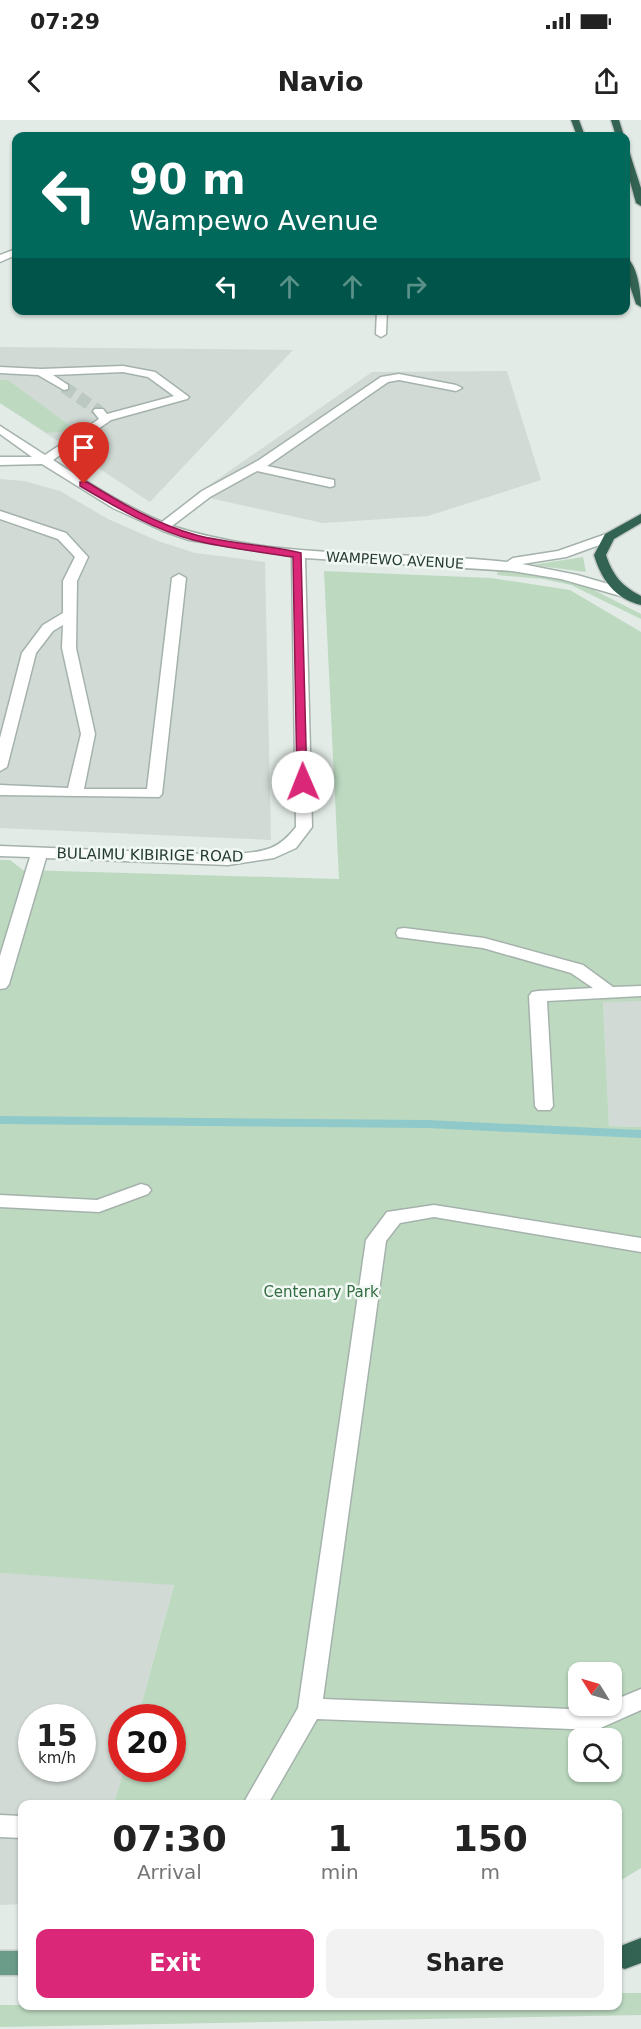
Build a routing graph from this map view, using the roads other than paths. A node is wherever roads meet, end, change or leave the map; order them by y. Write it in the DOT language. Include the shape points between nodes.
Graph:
graph roads {
  1 [pos="630,167"];
  2 [pos="641,203"];
  3 [pos="630,272"];
  4 [pos="641,304"];
  5 [pos="382,315"];
  6 [pos="381,334"];
  7 [pos="0,370"];
  8 [pos="42,372"];
  9 [pos="64,387"];
  10 [pos="456,388"];
  11 [pos="0,429"];
  12 [pos="45,460"];
  13 [pos="0,461"];
  14 [pos="255,467"];
  15 [pos="330,483"];
  16 [pos="0,515"];
  17 [pos="641,518"];
  18 [pos="164,526"];
  19 [pos="609,537"];
  20 [pos="298,555"];
  21 [pos="496,565"];
  22 [pos="179,578"];
  23 [pos="624,593"];
  24 [pos="641,601"];
  25 [pos="69,615"];
  26 [pos="0,767"];
  27 [pos="0,790"];
  28 [pos="75,793"];
  29 [pos="0,851"];
  30 [pos="39,853"];
  31 [pos="404,933"];
  32 [pos="0,984"];
  33 [pos="641,991"];
  34 [pos="609,992"];
  35 [pos="544,1106"];
  36 [pos="141,1190"];
  37 [pos="0,1201"];
  38 [pos="641,1245"];
  39 [pos="641,1699"];
  40 [pos="310,1709"];
  41 [pos="257,1800"];
  42 [pos="0,1826"];
  43 [pos="18,1827"];
  44 [pos="0,1963"];
  45 [pos="18,1963"];
  1 -- 2 [label="highway"];
  3 -- 4 [label="highway"];
  5 -- 6 [label="street"];
  7 -- 8 [label="street"];
  8 -- 9 [label="street"];
  8 -- 12 [label="street" via="123,369 151,374 183,397 102,415"];
  10 -- 14 [label="street" via="399,377 385,379"];
  11 -- 12 [label="street, WAMPEWO AVENUE"];
  12 -- 13 [label="street"];
  12 -- 18 [label="street, WAMPEWO AVENUE" via="122,507"];
  14 -- 15 [label="street"];
  14 -- 18 [label="street" via="206,494"];
  16 -- 25 [label="street" via="62,537 82,557 70,581"];
  17 -- 19 [label="highway"];
  18 -- 20 [label="street, WAMPEWO AVENUE" via="194,537"];
  19 -- 21 [label="street" via="561,554"];
  19 -- 23 [label="highway" via="600,555 605,574"];
  20 -- 21 [label="street, WAMPEWO AVENUE"];
  20 -- 30 [label="street, BULAIMU KIBIRIGE ROAD" via="304,827 290,845 268,855 228,860"];
  21 -- 23 [label="street" via="578,577"];
  22 -- 28 [label="street" via="154,794"];
  23 -- 24 [label="highway"];
  25 -- 26 [label="street" via="48,628 29,653"];
  25 -- 28 [label="street" via="69,648 88,734"];
  27 -- 28 [label="street"];
  29 -- 30 [label="street, BULAIMU KIBIRIGE ROAD"];
  30 -- 32 [label="street"];
  31 -- 34 [label="street" via="484,943 577,969"];
  33 -- 34 [label="street"];
  34 -- 35 [label="street" via="538,996"];
  36 -- 37 [label="street" via="99,1206"];
  38 -- 40 [label="street" via="434,1211 393,1217 376,1240"];
  39 -- 40 [label="street" via="596,1720"];
  40 -- 41 [label="street"];
  42 -- 43 [label="street"];
  44 -- 45 [label="main road"];
}
